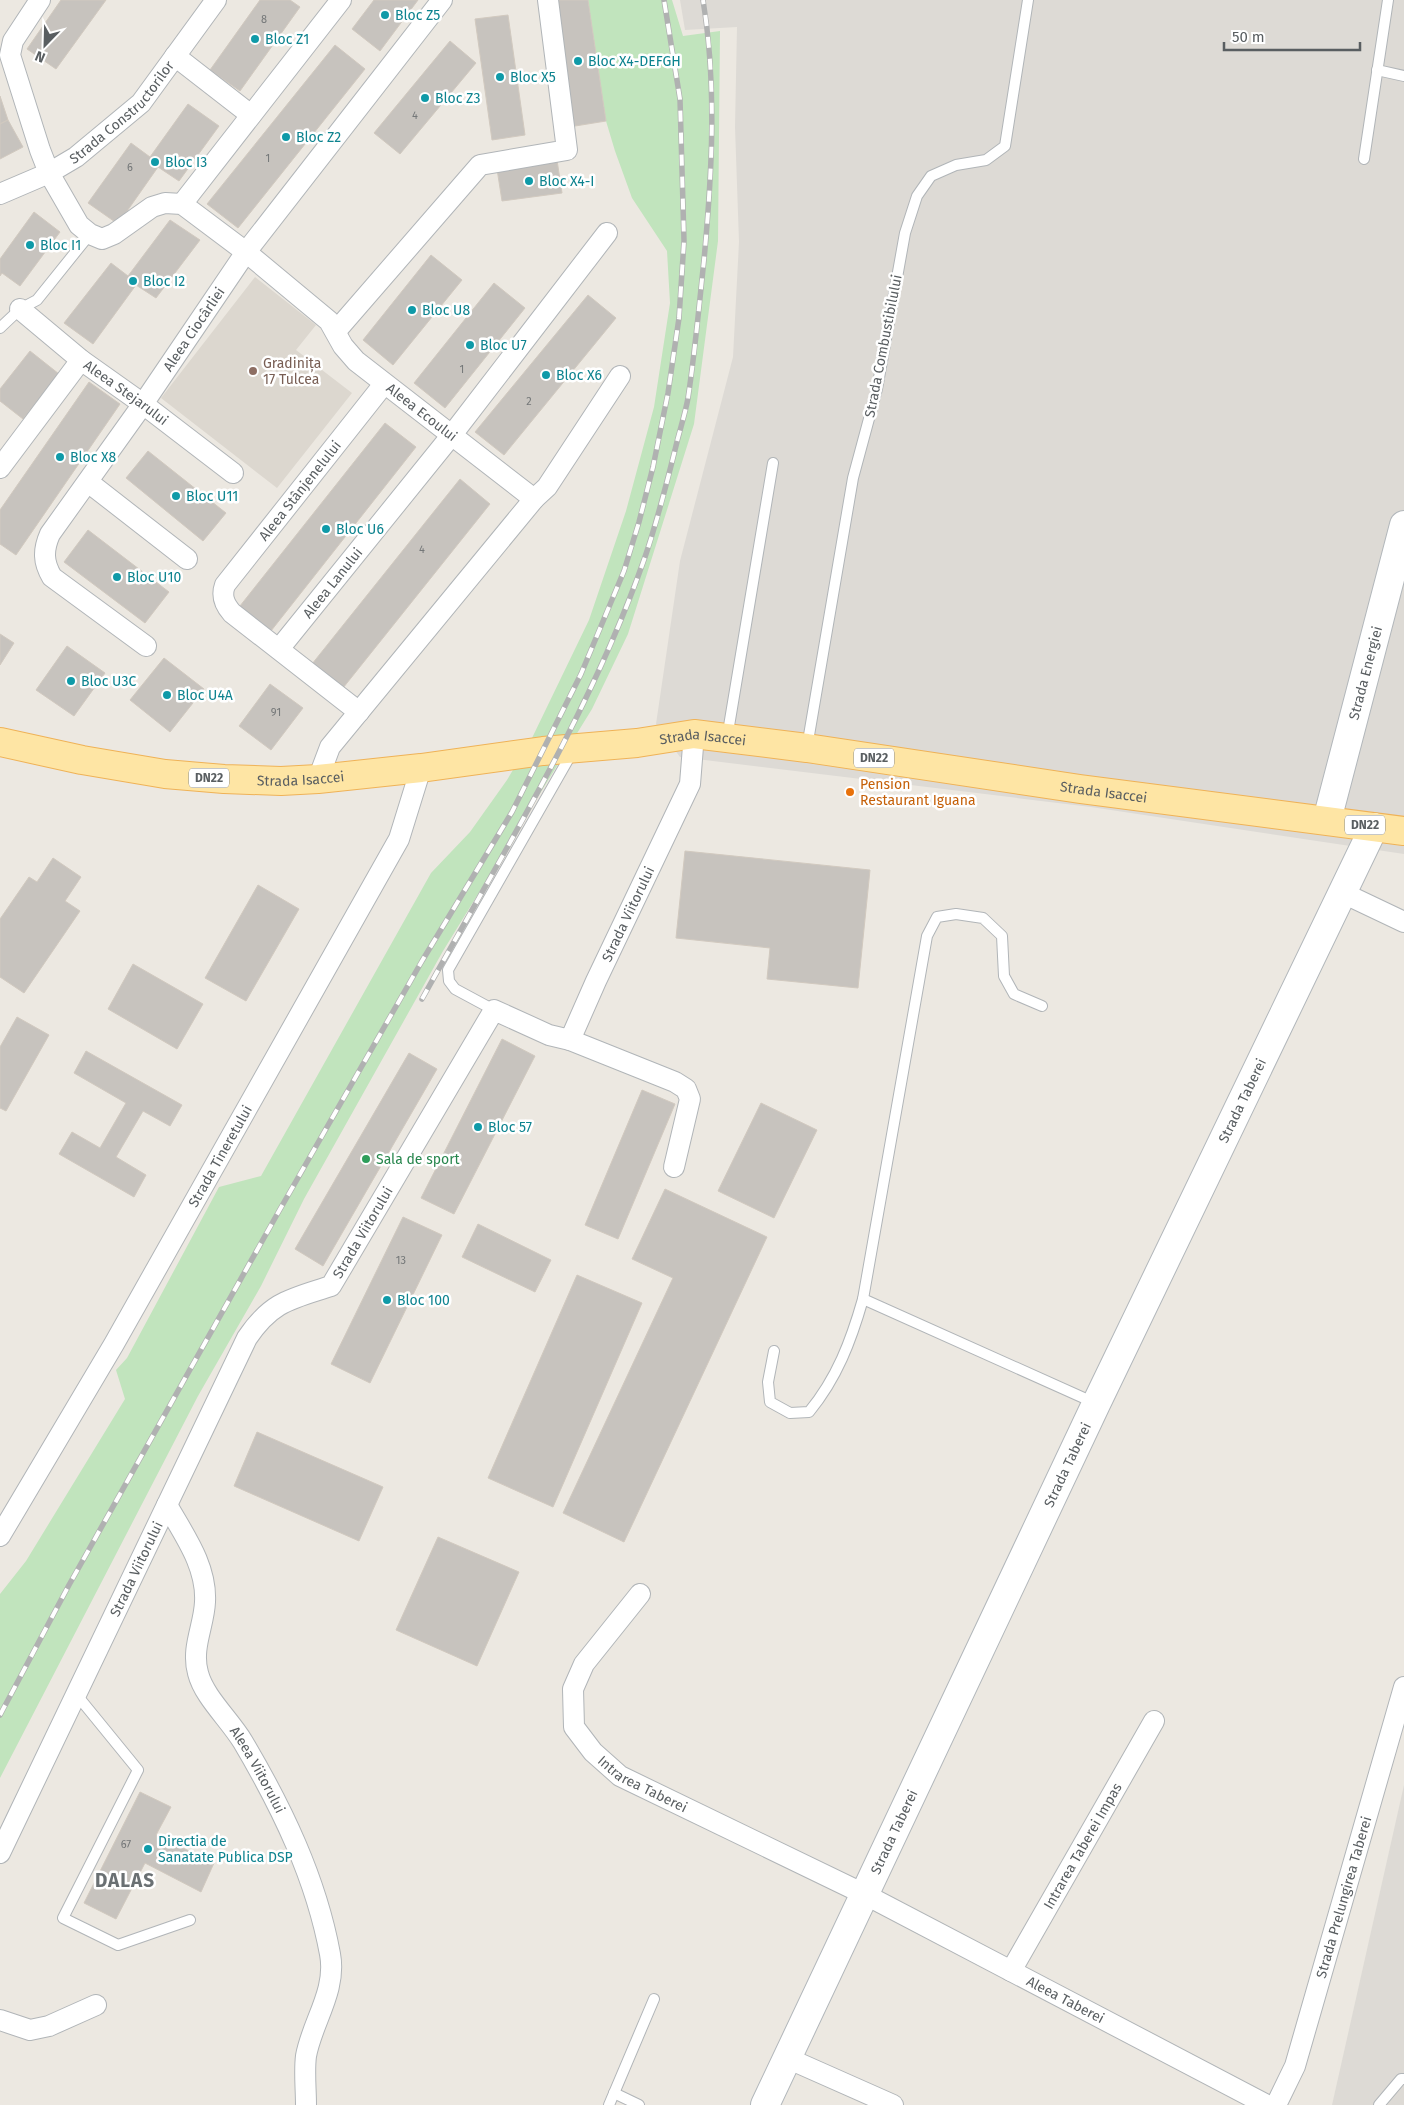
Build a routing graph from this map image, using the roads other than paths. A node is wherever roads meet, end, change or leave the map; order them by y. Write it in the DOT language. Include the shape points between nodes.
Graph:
graph roads {
  1 [pos="40,0"];
  2 [pos="216,0"];
  3 [pos="340,0"];
  4 [pos="442,0"];
  5 [pos="548,0"];
  6 [pos="1028,0"];
  7 [pos="1388,0"];
  8 [pos="175,56"];
  9 [pos="1377,70"];
  10 [pos="1404,76"];
  11 [pos="251,115"];
  12 [pos="1364,159"];
  13 [pos="49,173"];
  14 [pos="0,194"];
  15 [pos="182,204"];
  16 [pos="607,233"];
  17 [pos="90,234"];
  18 [pos="246,252"];
  19 [pos="20,309"];
  20 [pos="0,328"];
  21 [pos="336,332"];
  22 [pos="81,360"];
  23 [pos="620,376"];
  24 [pos="384,384"];
  25 [pos="143,404"];
  26 [pos="451,436"];
  27 [pos="773,463"];
  28 [pos="0,468"];
  29 [pos="234,473"];
  30 [pos="88,482"];
  31 [pos="534,499"];
  32 [pos="1404,525"];
  33 [pos="187,559"];
  34 [pos="146,646"];
  35 [pos="279,649"];
  36 [pos="359,712"];
  37 [pos="694,734"];
  38 [pos="727,738"];
  39 [pos="0,742"];
  40 [pos="575,748"];
  41 [pos="807,748"];
  42 [pos="420,768"];
  43 [pos="318,780"];
  44 [pos="1327,820"];
  45 [pos="1374,827"];
  46 [pos="1404,831"];
  47 [pos="1342,893"];
  48 [pos="1404,922"];
  49 [pos="1042,1006"];
  50 [pos="494,1010"];
  51 [pos="570,1040"];
  52 [pos="674,1167"];
  53 [pos="863,1299"];
  54 [pos="774,1351"];
  55 [pos="1096,1404"];
  56 [pos="167,1505"];
  57 [pos="0,1536"];
  58 [pos="640,1594"];
  59 [pos="1404,1687"];
  60 [pos="76,1694"];
  61 [pos="1154,1721"];
  62 [pos="0,1853"];
  63 [pos="864,1894"];
  64 [pos="190,1920"];
  65 [pos="1011,1971"];
  66 [pos="654,1999"];
  67 [pos="96,2005"];
  68 [pos="0,2020"];
  69 [pos="786,2058"];
  70 [pos="1404,2079"];
  71 [pos="614,2093"];
  72 [pos="306,2105"];
  73 [pos="609,2105"];
  74 [pos="639,2105"];
  75 [pos="765,2105"];
  76 [pos="894,2105"];
  77 [pos="1267,2105"];
  78 [pos="1276,2105"];
  79 [pos="1379,2105"];
  1 -- 13 [label="street" via="13,41 10,56"];
  2 -- 8 [label="street, Strada Constructorilor"];
  3 -- 11 [label="street"];
  4 -- 18 [label="street, Aleea Ciocârliei"];
  5 -- 21 [label="street" via="567,150 480,165"];
  6 -- 41 [label="lane, Strada Combustibilului" via="1005,146 986,160 956,165 931,176 917,196 905,233 877,389 853,478"];
  7 -- 9 [label="lane"];
  8 -- 11 [label="street"];
  8 -- 13 [label="street, Strada Constructorilor" via="141,103 76,157"];
  9 -- 10 [label="lane"];
  9 -- 12 [label="lane"];
  11 -- 15 [label="street"];
  13 -- 14 [label="street, Strada Constructorilor"];
  13 -- 17 [label="street" via="80,225"];
  15 -- 17 [label="street" via="164,203 152,207 102,239"];
  15 -- 18 [label="street, Aleea Ecoului"];
  16 -- 26 [label="street, Aleea Lanului"];
  17 -- 19 [label="lane" via="37,300"];
  18 -- 21 [label="street, Aleea Ecoului" via="329,321"];
  18 -- 25 [label="street, Aleea Ciocârliei"];
  19 -- 20 [label="lane"];
  19 -- 22 [label="street, Aleea Stejarului"];
  21 -- 24 [label="street, Aleea Ecoului" via="356,361"];
  22 -- 25 [label="street, Aleea Stejarului"];
  22 -- 28 [label="street"];
  23 -- 31 [label="street" via="547,487"];
  24 -- 26 [label="street, Aleea Ecoului"];
  24 -- 35 [label="street, Aleea Stânjenelului" via="225,585 223,598 232,613"];
  25 -- 29 [label="street, Aleea Stejarului"];
  25 -- 30 [label="street, Aleea Ciocârliei"];
  26 -- 31 [label="street, Aleea Ecoului"];
  26 -- 35 [label="street, Aleea Lanului"];
  27 -- 38 [label="lane"];
  30 -- 33 [label="street"];
  30 -- 34 [label="street, Aleea Ciocârliei" via="50,534 45,545 46,566 52,577"];
  31 -- 36 [label="street"];
  32 -- 44 [label="street, Strada Energiei"];
  35 -- 36 [label="street"];
  36 -- 43 [label="street" via="330,747"];
  37 -- 38 [label="main road, Strada Isaccei / DN22"];
  37 -- 40 [label="main road, Strada Isaccei / DN22"];
  37 -- 51 [label="street, Strada Viitorului" via="690,784"];
  38 -- 41 [label="main road, Strada Isaccei / DN22"];
  39 -- 43 [label="main road, Strada Isaccei / DN22" via="165,774 224,779"];
  40 -- 42 [label="main road, Strada Isaccei / DN22"];
  40 -- 50 [label="lane" via="448,970 449,981 455,989"];
  41 -- 44 [label="main road, Strada Isaccei / DN22" via="1080,789"];
  42 -- 43 [label="main road, Strada Isaccei / DN22"];
  42 -- 57 [label="street, Strada Tineretului" via="399,839 106,1358"];
  44 -- 45 [label="main road, Strada Isaccei / DN22"];
  45 -- 46 [label="main road, Strada Isaccei / DN22"];
  45 -- 47 [label="street, Strada Taberei"];
  47 -- 48 [label="street"];
  47 -- 55 [label="street, Strada Taberei"];
  49 -- 53 [label="lane" via="1014,994 1004,976 1002,936 983,918 956,914 937,917 927,936"];
  50 -- 51 [label="street" via="550,1035"];
  50 -- 56 [label="street, Strada Viitorului" via="331,1286 281,1302 258,1322 247,1338"];
  51 -- 52 [label="street" via="686,1089 690,1099"];
  53 -- 54 [label="lane" via="851,1340 826,1392 809,1412 790,1412 770,1402 768,1382"];
  53 -- 55 [label="lane"];
  55 -- 63 [label="street, Strada Taberei"];
  56 -- 60 [label="street, Strada Viitorului"];
  56 -- 72 [label="street, Aleea Viitorului" via="197,1559 205,1584 206,1603 196,1650 197,1672 239,1735 288,1823 315,1896 331,1956 329,1990 306,2056"];
  58 -- 63 [label="street, Intrarea Taberei" via="584,1664 573,1689 574,1727 593,1752 620,1776"];
  59 -- 78 [label="street, Strada Prelungirea Taberei" via="1295,2066"];
  60 -- 62 [label="street, Strada Viitorului"];
  60 -- 64 [label="lane" via="138,1770 64,1918 118,1945"];
  61 -- 65 [label="street, Intrarea Taberei Impas"];
  63 -- 65 [label="street, Aleea Taberei"];
  63 -- 69 [label="street, Strada Taberei"];
  65 -- 77 [label="street, Aleea Taberei"];
  66 -- 71 [label="lane"];
  67 -- 68 [label="street" via="49,2026 30,2030"];
  69 -- 75 [label="street, Strada Taberei"];
  69 -- 76 [label="street"];
  70 -- 79 [label="lane"];
  71 -- 73 [label="lane"];
  71 -- 74 [label="lane"];
}
